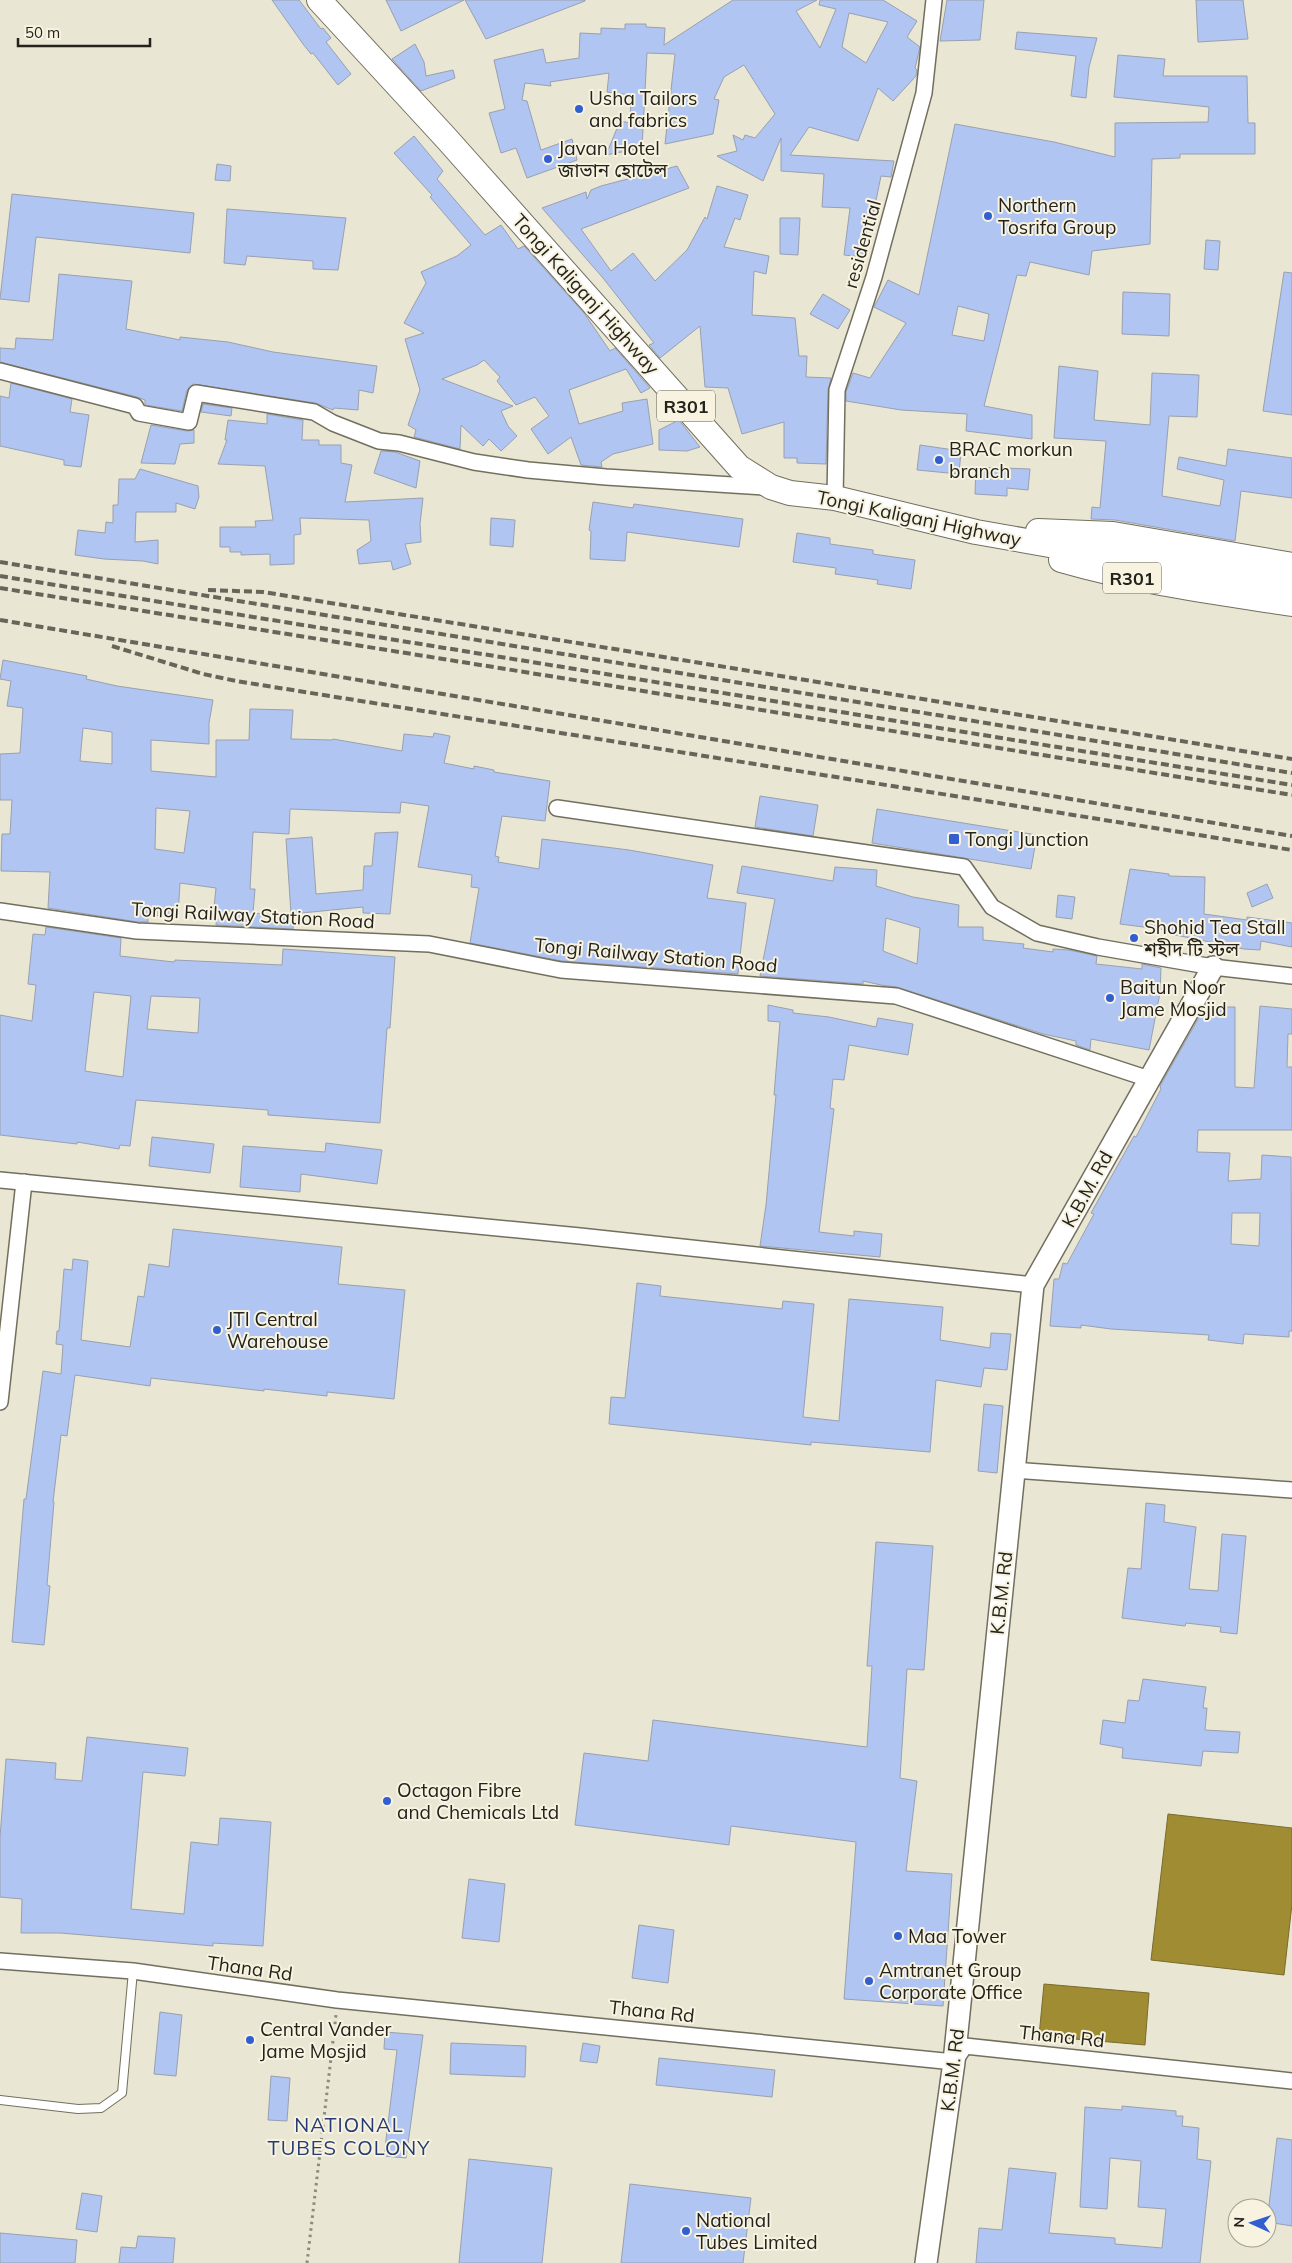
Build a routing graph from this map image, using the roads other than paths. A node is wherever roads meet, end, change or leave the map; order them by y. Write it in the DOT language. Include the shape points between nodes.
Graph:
graph roads {
  1 [pos="319,0"];
  2 [pos="934,0"];
  3 [pos="0,371"];
  4 [pos="772,487"];
  5 [pos="834,498"];
  6 [pos="976,532"];
  7 [pos="1292,565"];
  8 [pos="1292,584"];
  9 [pos="1292,604"];
  10 [pos="557,808"];
  11 [pos="0,911"];
  12 [pos="1213,967"];
  13 [pos="1292,976"];
  14 [pos="1149,1079"];
  15 [pos="0,1180"];
  16 [pos="24,1182"];
  17 [pos="1032,1284"];
  18 [pos="0,1402"];
  19 [pos="1013,1470"];
  20 [pos="1292,1490"];
  21 [pos="0,1961"];
  22 [pos="133,1971"];
  23 [pos="954,2062"];
  24 [pos="1292,2081"];
  25 [pos="0,2100"];
  26 [pos="926,2263"];
  1 -- 4 [label="main road, Tongi Kaliganj Highway / R301" via="740,467"];
  2 -- 5 [label="street, residential" via="924,93 874,277 837,390"];
  3 -- 4 [label="street" via="135,406 139,413 189,422 196,393 314,412 379,441 474,462 606,477"];
  4 -- 5 [label="main road, Tongi Kaliganj Highway / R301"];
  5 -- 6 [label="main road, Tongi Kaliganj Highway / R301"];
  6 -- 7 [label="main road, R301" via="1054,530 1113,534"];
  6 -- 8 [label="main road, Tongi Kaliganj Highway / R301" via="1191,570"];
  6 -- 9 [label="main road, R301" via="1105,573"];
  10 -- 12 [label="street" via="964,867 992,907 1037,933"];
  11 -- 14 [label="street, Tongi Railway Station Road" via="136,932 429,944 561,970 896,996"];
  12 -- 13 [label="street"];
  12 -- 14 [label="street, K.B.M. Rd"];
  14 -- 17 [label="street, K.B.M. Rd"];
  15 -- 16 [label="street"];
  16 -- 17 [label="street"];
  16 -- 18 [label="street"];
  17 -- 19 [label="street, K.B.M. Rd"];
  19 -- 20 [label="street"];
  19 -- 23 [label="street, K.B.M. Rd"];
  21 -- 22 [label="street, Thana Rd"];
  22 -- 23 [label="street, Thana Rd" via="337,2000"];
  22 -- 25 [label="lane" via="122,2092 101,2108 78,2109"];
  23 -- 24 [label="street, Thana Rd" via="965,2046"];
  23 -- 26 [label="street, K.B.M. Rd"];
}
